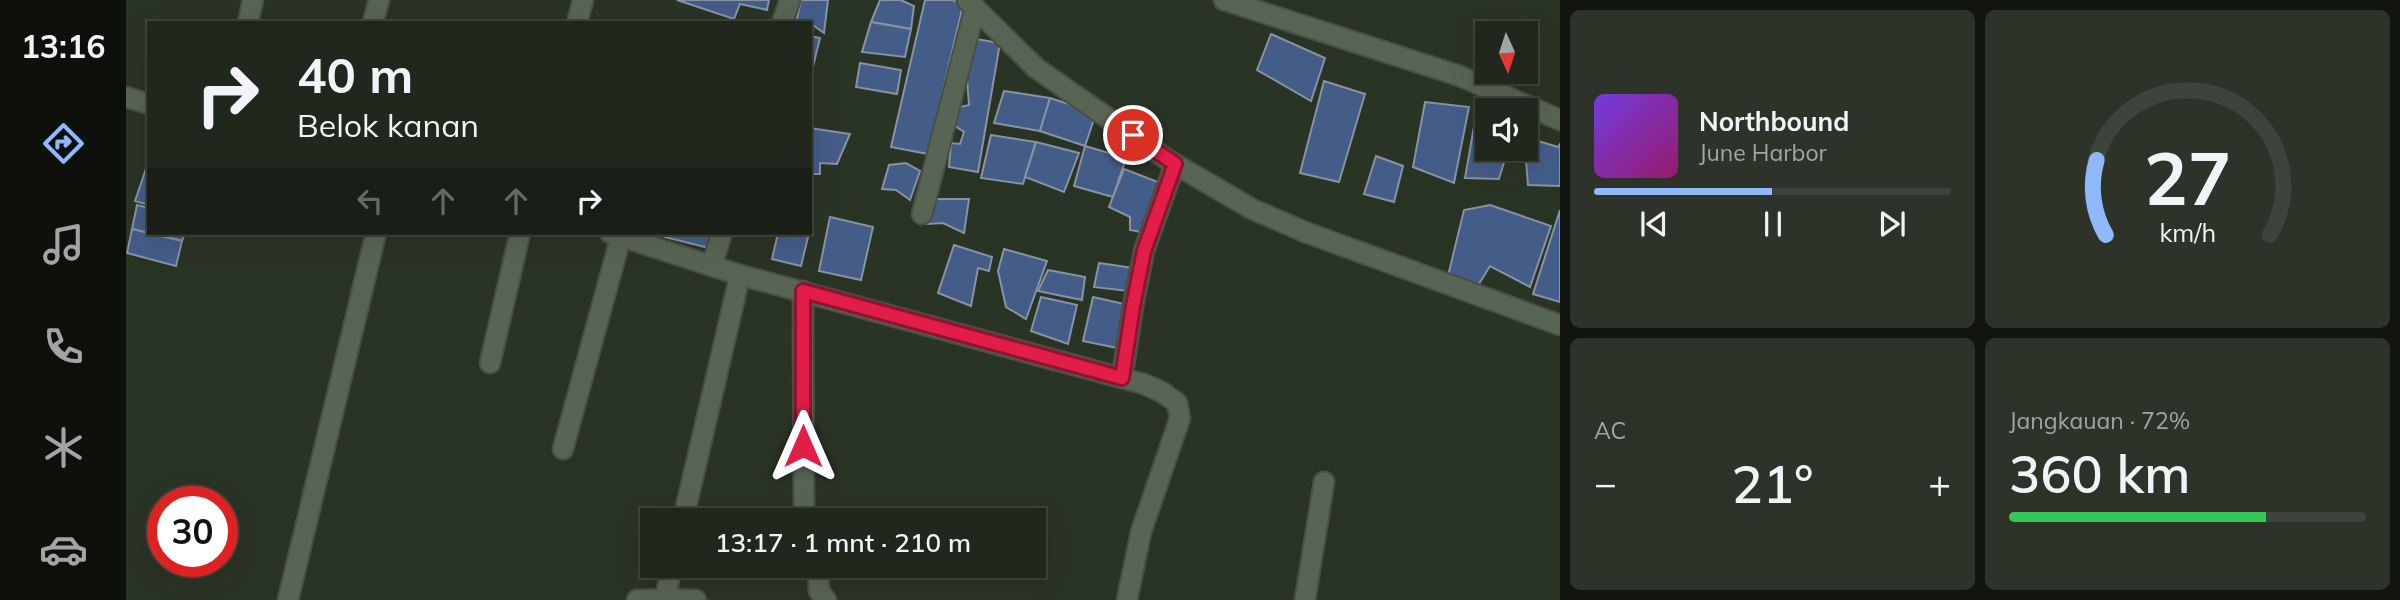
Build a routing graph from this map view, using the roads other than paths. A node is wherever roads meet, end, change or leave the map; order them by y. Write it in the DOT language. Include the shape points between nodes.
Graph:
graph roads {
  1 [pos="253,0"];
  2 [pos="379,0"];
  3 [pos="583,0"];
  4 [pos="790,0"];
  5 [pos="1224,0"];
  6 [pos="971,4"];
  7 [pos="248,21"];
  8 [pos="374,21"];
  9 [pos="578,21"];
  10 [pos="783,21"];
  11 [pos="126,97"];
  12 [pos="147,103"];
  13 [pos="1560,120"];
  14 [pos="1175,164"];
  15 [pos="922,214"];
  16 [pos="376,235"];
  17 [pos="520,235"];
  18 [pos="615,235"];
  19 [pos="618,235"];
  20 [pos="721,235"];
  21 [pos="712,265"];
  22 [pos="740,275"];
  23 [pos="803,291"];
  24 [pos="1560,325"];
  25 [pos="491,363"];
  26 [pos="1122,378"];
  27 [pos="563,449"];
  28 [pos="1324,482"];
  29 [pos="686,508"];
  30 [pos="804,508"];
  31 [pos="669,578"];
  32 [pos="818,578"];
  33 [pos="664,599"];
  34 [pos="288,600"];
  35 [pos="637,600"];
  36 [pos="696,600"];
  37 [pos="826,600"];
  38 [pos="1127,600"];
  39 [pos="1305,600"];
  1 -- 7 [label="street"];
  2 -- 8 [label="street"];
  3 -- 9 [label="street"];
  4 -- 10 [label="street"];
  5 -- 13 [label="street" via="1460,76"];
  6 -- 14 [label="street" via="1035,68"];
  6 -- 15 [label="street"];
  11 -- 12 [label="street"];
  14 -- 24 [label="street" via="1252,209 1305,232"];
  14 -- 26 [label="street" via="1144,251"];
  16 -- 34 [label="street"];
  17 -- 25 [label="street"];
  18 -- 27 [label="street"];
  19 -- 21 [label="street"];
  20 -- 21 [label="street"];
  21 -- 22 [label="street"];
  22 -- 23 [label="street"];
  22 -- 29 [label="street"];
  23 -- 26 [label="street"];
  23 -- 30 [label="street"];
  26 -- 38 [label="street" via="1162,392 1177,403 1180,418 1141,532"];
  28 -- 39 [label="street"];
  31 -- 33 [label="street"];
  32 -- 37 [label="street" via="819,592"];
  33 -- 35 [label="street"];
  33 -- 36 [label="street"];
}
